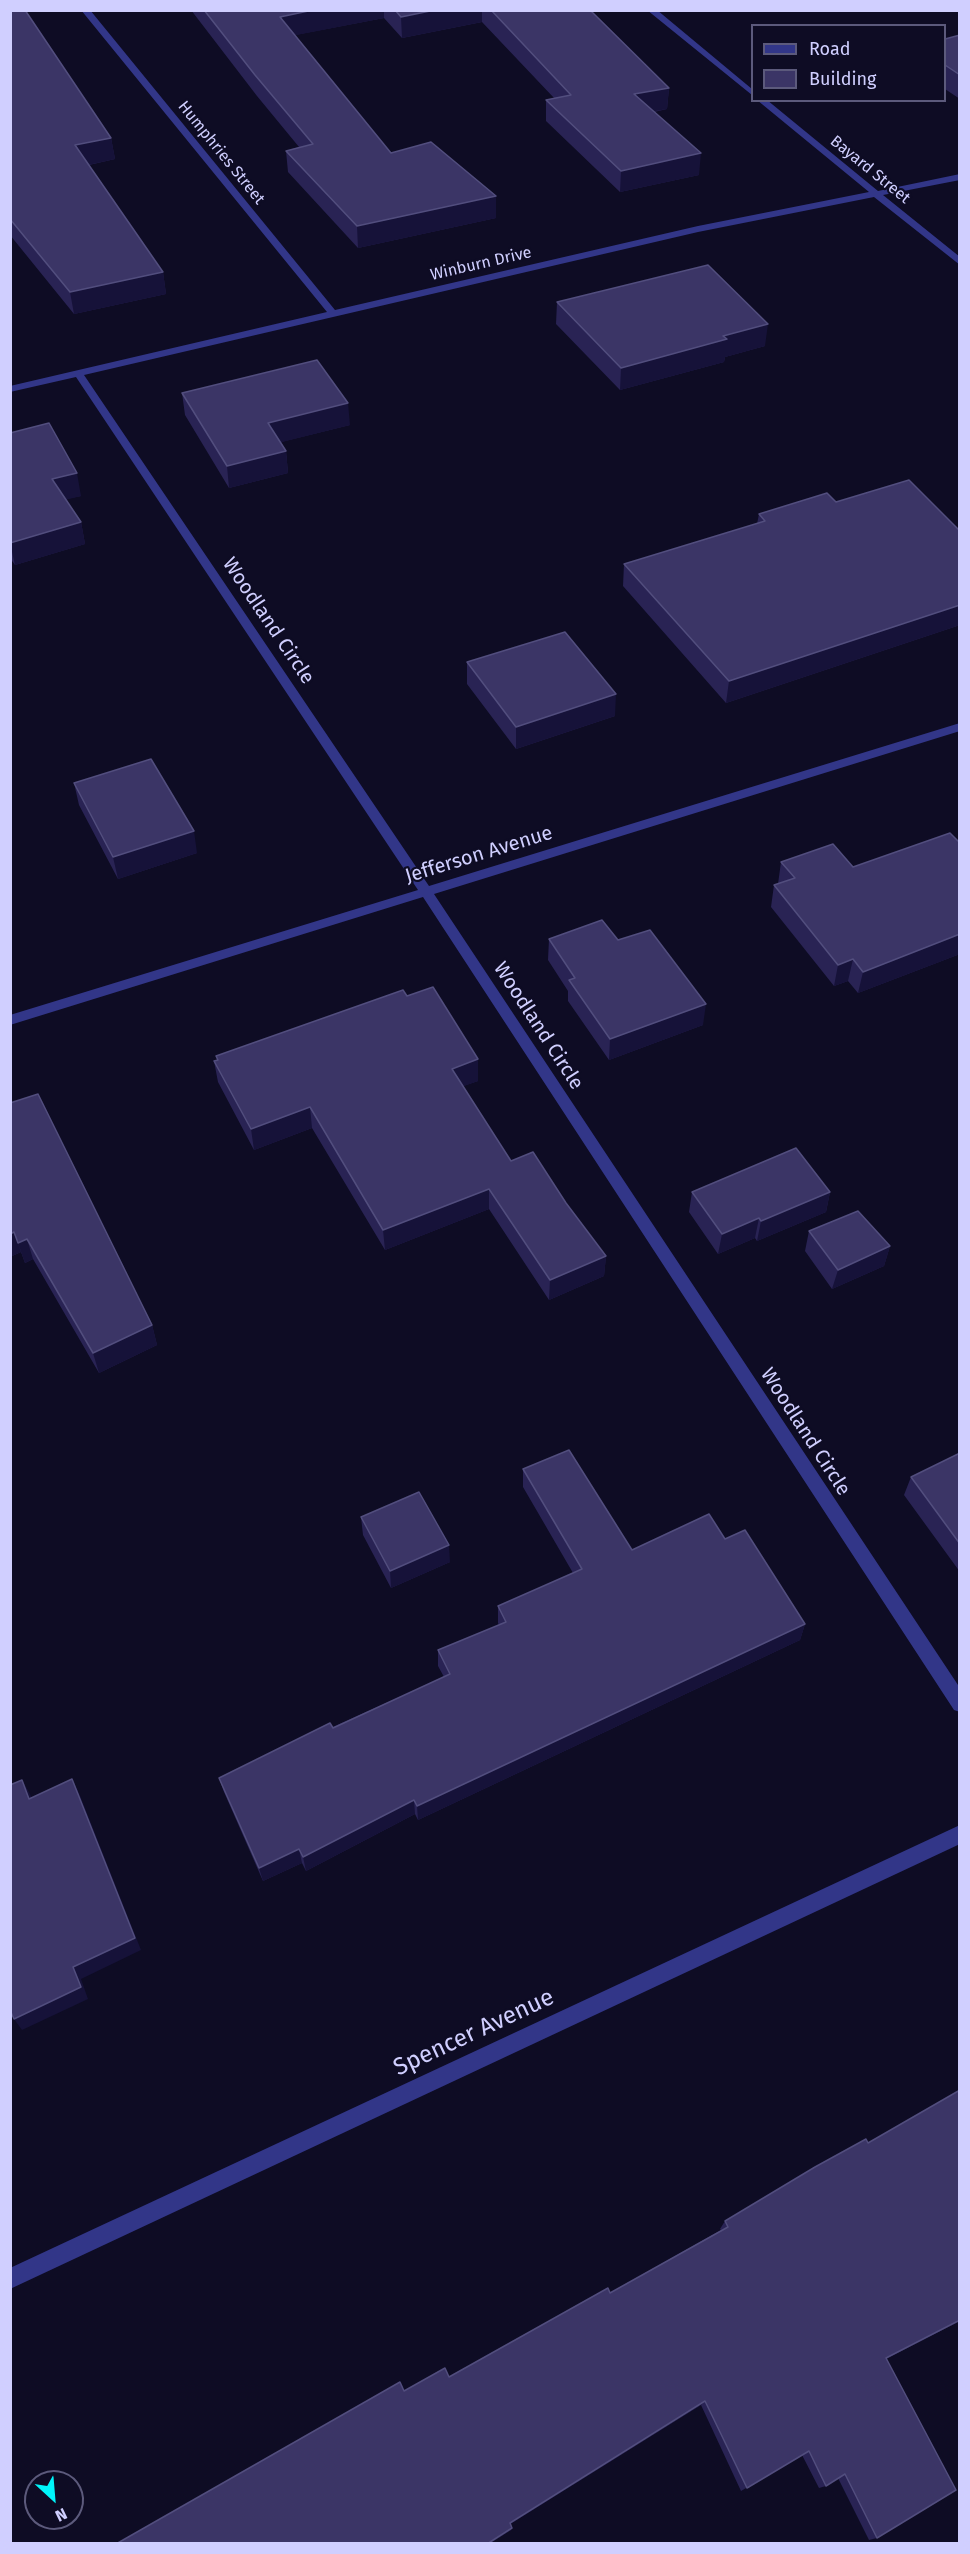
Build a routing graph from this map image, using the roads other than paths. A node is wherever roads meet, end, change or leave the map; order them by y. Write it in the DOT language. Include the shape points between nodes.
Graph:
graph roads {
  1 [pos="85,10"];
  2 [pos="651,10"];
  3 [pos="751,91"];
  4 [pos="763,102"];
  5 [pos="960,177"];
  6 [pos="873,192"];
  7 [pos="960,262"];
  8 [pos="333,314"];
  9 [pos="78,373"];
  10 [pos="10,389"];
  11 [pos="960,726"];
  12 [pos="426,891"];
  13 [pos="10,1020"];
  14 [pos="960,1704"];
  15 [pos="960,1834"];
  16 [pos="10,2279"];
  1 -- 8 [label="street, Humphries Street"];
  2 -- 3 [label="street"];
  4 -- 6 [label="street, Bayard Street"];
  5 -- 6 [label="street, Winburn Drive"];
  6 -- 7 [label="street, Bayard Street"];
  6 -- 8 [label="street, Winburn Drive"];
  8 -- 9 [label="street, Winburn Drive"];
  9 -- 10 [label="street, Winburn Drive"];
  9 -- 12 [label="street, Woodland Circle"];
  11 -- 12 [label="street, Jefferson Avenue"];
  12 -- 13 [label="street, Jefferson Avenue"];
  12 -- 14 [label="street, Woodland Circle"];
  15 -- 16 [label="street, Spencer Avenue"];
}
